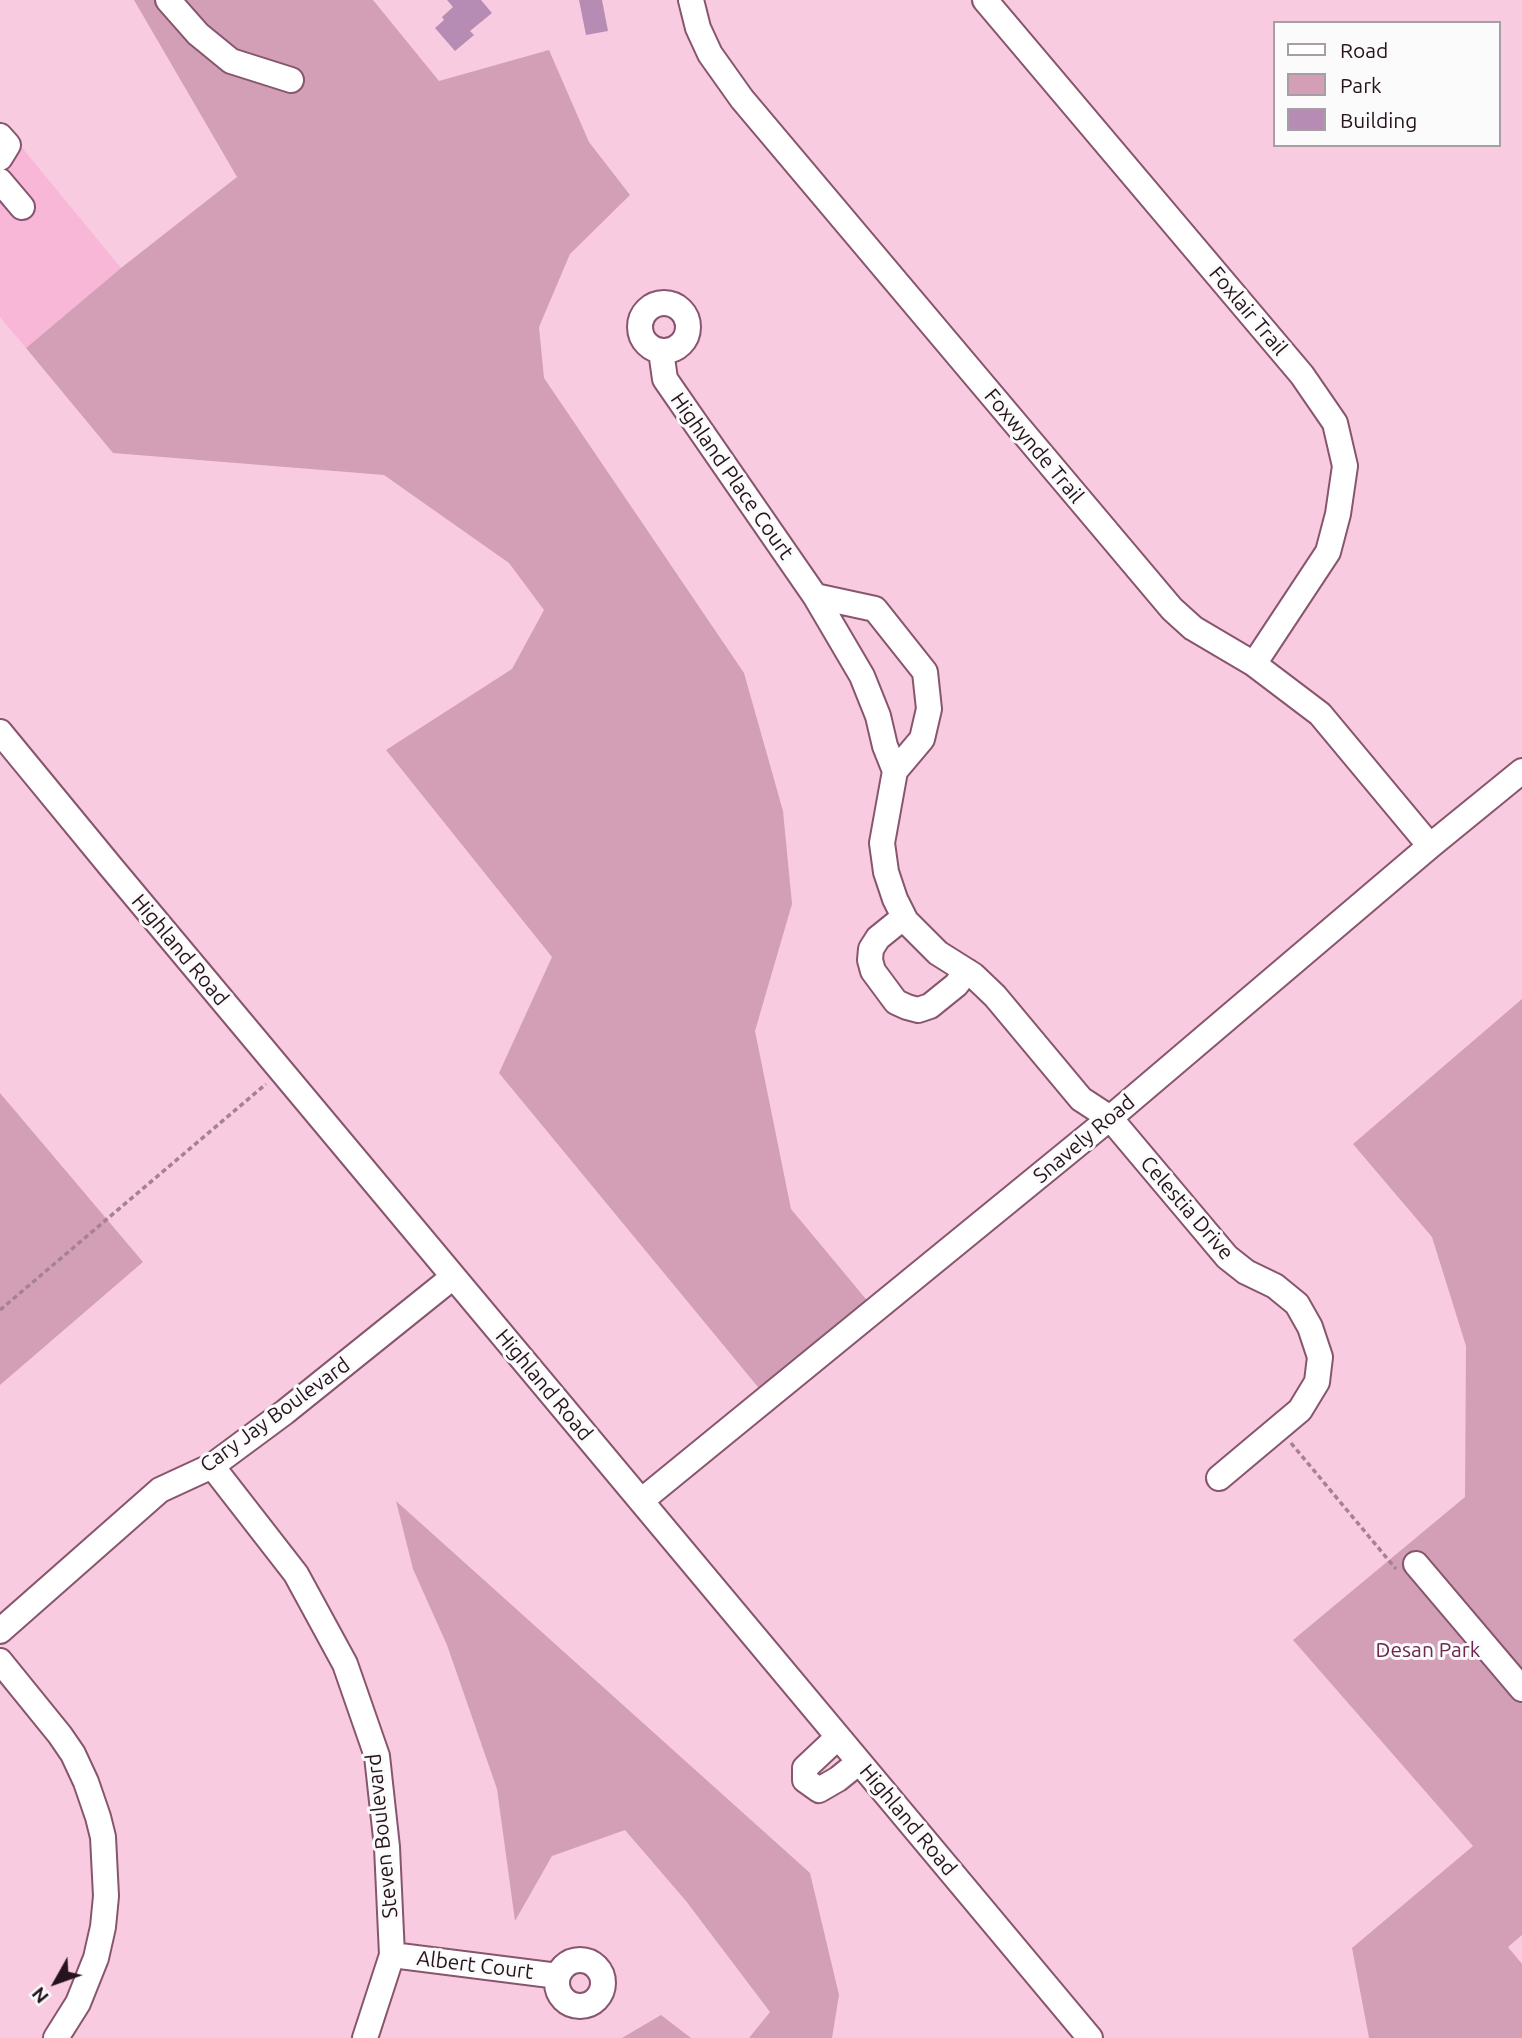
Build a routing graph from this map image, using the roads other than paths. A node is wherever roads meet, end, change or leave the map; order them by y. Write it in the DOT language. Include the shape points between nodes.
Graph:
graph roads {
  1 [pos="168,0"];
  2 [pos="691,0"];
  3 [pos="985,0"];
  4 [pos="290,80"];
  5 [pos="0,136"];
  6 [pos="0,158"];
  7 [pos="0,181"];
  8 [pos="22,207"];
  9 [pos="661,351"];
  10 [pos="815,596"];
  11 [pos="1254,664"];
  12 [pos="0,732"];
  13 [pos="895,771"];
  14 [pos="1522,771"];
  15 [pos="1430,846"];
  16 [pos="904,917"];
  17 [pos="967,971"];
  18 [pos="1110,1118"];
  19 [pos="453,1277"];
  20 [pos="212,1466"];
  21 [pos="1219,1478"];
  22 [pos="641,1501"];
  23 [pos="1416,1564"];
  24 [pos="0,1631"];
  25 [pos="0,1661"];
  26 [pos="1522,1689"];
  27 [pos="838,1737"];
  28 [pos="859,1762"];
  29 [pos="392,1955"];
  30 [pos="558,1976"];
  31 [pos="56,2038"];
  32 [pos="365,2038"];
  33 [pos="1090,2038"];
  1 -- 4 [label="street" via="198,34 231,61"];
  2 -- 11 [label="street, Foxwynde Trail" via="710,54 742,99 1172,609 1193,628"];
  3 -- 11 [label="street, Foxlair Trail" via="1302,375 1335,423 1345,466 1328,552"];
  5 -- 6 [label="street" via="8,145"];
  7 -- 8 [label="street"];
  9 -- 10 [label="street, Highland Place Court" via="666,379"];
  10 -- 13 [label="street, Highland Place Court" via="862,676"];
  10 -- 13 [label="street" via="875,609 925,672 929,709 922,739"];
  11 -- 15 [label="street, Foxwynde Trail" via="1320,714"];
  12 -- 19 [label="street, Highland Road"];
  13 -- 16 [label="street" via="882,843 886,872"];
  14 -- 15 [label="street, Snavely Road"];
  15 -- 18 [label="street, Snavely Road"];
  16 -- 17 [label="street" via="938,953"];
  16 -- 17 [label="street" via="871,948 873,971 896,1002 918,1010 930,1006"];
  17 -- 18 [label="street" via="995,996 1081,1100"];
  18 -- 21 [label="street, Celestia Drive" via="1227,1257 1297,1304 1320,1357 1317,1382 1300,1410"];
  18 -- 22 [label="street, Snavely Road"];
  19 -- 20 [label="street, Cary Jay Boulevard"];
  19 -- 22 [label="street, Highland Road"];
  20 -- 24 [label="street, Cary Jay Boulevard" via="160,1490"];
  20 -- 29 [label="street, Steven Boulevard" via="296,1574 345,1664 377,1756"];
  22 -- 27 [label="street, Highland Road"];
  23 -- 26 [label="street"];
  25 -- 31 [label="street" via="73,1755 103,1837 106,1896 96,1958 78,2003"];
  27 -- 28 [label="street, Highland Road"];
  27 -- 28 [label="street" via="806,1768 805,1780 819,1790"];
  28 -- 33 [label="street, Highland Road"];
  29 -- 30 [label="street, Albert Court"];
  29 -- 32 [label="street, Steven Boulevard"];
}
